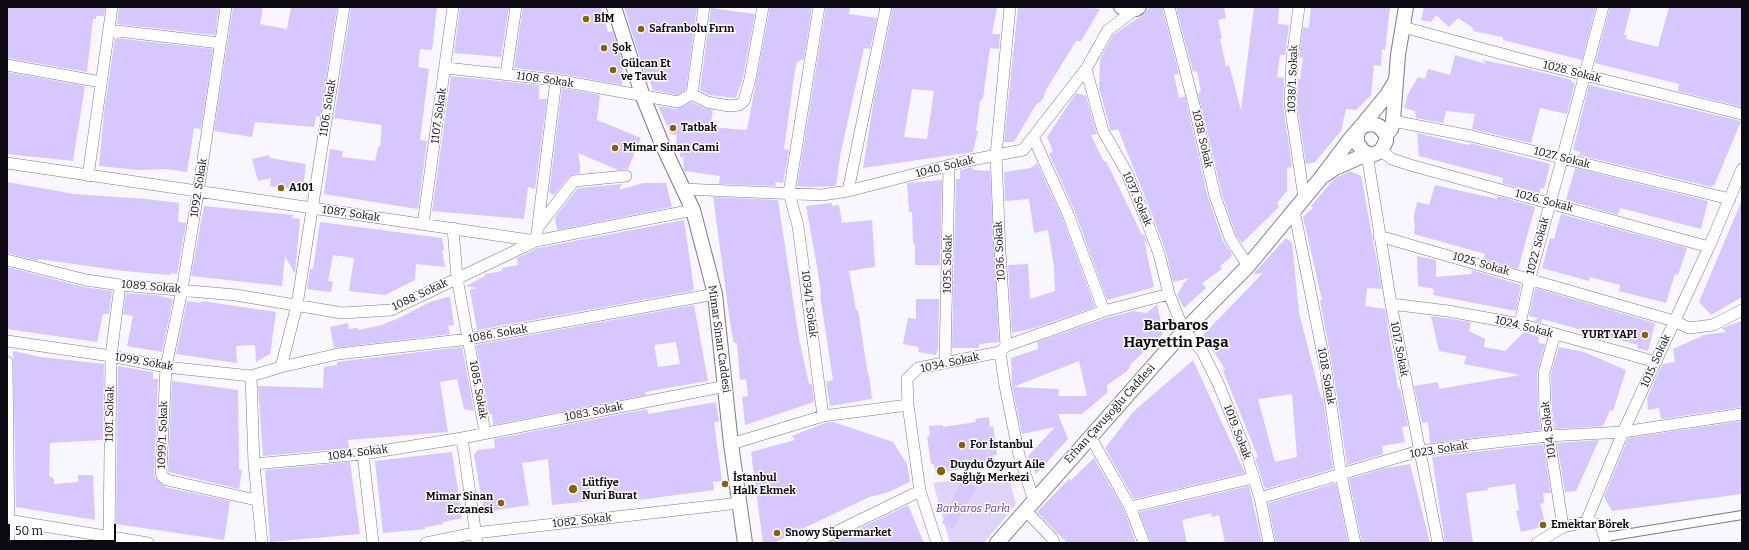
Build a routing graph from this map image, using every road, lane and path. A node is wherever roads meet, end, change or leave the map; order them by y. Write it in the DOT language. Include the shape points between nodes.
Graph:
graph roads {
  1 [pos="112,7"];
  2 [pos="226,7"];
  3 [pos="344,7"];
  4 [pos="453,7"];
  5 [pos="516,7"];
  6 [pos="614,7"];
  7 [pos="704,7"];
  8 [pos="763,7"];
  9 [pos="819,7"];
  10 [pos="886,7"];
  11 [pos="1010,7"];
  12 [pos="1121,7"];
  13 [pos="1169,7"];
  14 [pos="1299,7"];
  15 [pos="1406,7"];
  16 [pos="1603,7"];
  17 [pos="1137,8"];
  18 [pos="1403,27"];
  19 [pos="109,30"];
  20 [pos="220,43"];
  21 [pos="7,65"];
  22 [pos="446,68"];
  23 [pos="1086,69"];
  24 [pos="506,74"];
  25 [pos="1586,75"];
  26 [pos="556,80"];
  27 [pos="101,82"];
  28 [pos="1395,82"];
  29 [pos="692,94"];
  30 [pos="643,96"];
  31 [pos="1742,114"];
  32 [pos="1393,121"];
  33 [pos="1360,129"];
  34 [pos="1386,135"];
  35 [pos="1033,137"];
  36 [pos="1381,151"];
  37 [pos="1367,154"];
  38 [pos="996,155"];
  39 [pos="1562,158"];
  40 [pos="7,164"];
  41 [pos="949,165"];
  42 [pos="1742,169"];
  43 [pos="88,176"];
  44 [pos="626,176"];
  45 [pos="1320,179"];
  46 [pos="683,189"];
  47 [pos="848,191"];
  48 [pos="198,193"];
  49 [pos="789,193"];
  50 [pos="1304,198"];
  51 [pos="1730,199"];
  52 [pos="1550,202"];
  53 [pos="311,208"];
  54 [pos="694,210"];
  55 [pos="1294,210"];
  56 [pos="423,224"];
  57 [pos="538,226"];
  58 [pos="453,228"];
  59 [pos="1379,236"];
  60 [pos="536,241"];
  61 [pos="1709,247"];
  62 [pos="7,260"];
  63 [pos="1248,266"];
  64 [pos="457,278"];
  65 [pos="1530,278"];
  66 [pos="120,285"];
  67 [pos="182,290"];
  68 [pos="715,294"];
  69 [pos="1169,294"];
  70 [pos="1391,304"];
  71 [pos="297,305"];
  72 [pos="1742,310"];
  73 [pos="1104,311"];
  74 [pos="1674,320"];
  75 [pos="1520,324"];
  76 [pos="1184,331"];
  77 [pos="1555,334"];
  78 [pos="469,340"];
  79 [pos="7,341"];
  80 [pos="1003,349"];
  81 [pos="110,356"];
  82 [pos="7,362"];
  83 [pos="1656,362"];
  84 [pos="945,363"];
  85 [pos="166,367"];
  86 [pos="281,367"];
  87 [pos="251,376"];
  88 [pos="726,386"];
  89 [pos="908,405"];
  90 [pos="1742,414"];
  91 [pos="823,416"];
  92 [pos="485,432"];
  93 [pos="1623,432"];
  94 [pos="1090,436"];
  95 [pos="1548,436"];
  96 [pos="462,438"];
  97 [pos="731,444"];
  98 [pos="1419,450"];
  99 [pos="363,454"];
  100 [pos="254,464"];
  101 [pos="1341,475"];
  102 [pos="1254,478"];
  103 [pos="920,491"];
  104 [pos="1260,498"];
  105 [pos="256,500"];
  106 [pos="739,503"];
  107 [pos="1030,506"];
  108 [pos="1130,506"];
  109 [pos="1742,515"];
  110 [pos="8,520"];
  111 [pos="1586,522"];
  112 [pos="1563,527"];
  113 [pos="476,538"];
  114 [pos="109,540"];
  115 [pos="1606,540"];
  116 [pos="9,543"];
  117 [pos="148,543"];
  118 [pos="262,543"];
  119 [pos="373,543"];
  120 [pos="426,543"];
  121 [pos="745,543"];
  122 [pos="813,543"];
  123 [pos="938,543"];
  124 [pos="997,543"];
  125 [pos="1054,543"];
  126 [pos="1144,543"];
  127 [pos="1269,543"];
  128 [pos="1355,543"];
  129 [pos="1438,543"];
  130 [pos="1537,543"];
  1 -- 19 [label="street"];
  2 -- 20 [label="street, 1092. Sokak"];
  3 -- 53 [label="street, 1106. Sokak"];
  4 -- 22 [label="street, 1107. Sokak"];
  5 -- 24 [label="street"];
  6 -- 30 [label="street, Mimar Sinan Caddesi"];
  7 -- 29 [label="street"];
  8 -- 29 [label="street" via="744,101 739,105 729,106 707,102"];
  9 -- 49 [label="street"];
  10 -- 47 [label="street"];
  11 -- 38 [label="street, 1036. Sokak"];
  12 -- 17 [label="street"];
  13 -- 63 [label="street, 1038. Sokak" via="1215,196 1230,238"];
  14 -- 50 [label="street, 1038/1. Sokak" via="1292,60 1290,104"];
  15 -- 18 [label="street"];
  16 -- 25 [label="street, 1022. Sokak"];
  17 -- 23 [label="street, 1040. Sokak" via="1108,30"];
  18 -- 25 [label="street, 1028. Sokak"];
  18 -- 28 [label="street"];
  19 -- 20 [label="street"];
  19 -- 27 [label="street"];
  20 -- 48 [label="street, 1092. Sokak"];
  21 -- 27 [label="street"];
  22 -- 24 [label="street, 1108. Sokak"];
  22 -- 56 [label="street, 1107. Sokak"];
  23 -- 35 [label="street, 1040. Sokak"];
  23 -- 69 [label="street, 1037. Sokak" via="1103,132 1126,171 1146,219 1159,254"];
  24 -- 26 [label="street, 1108. Sokak"];
  25 -- 31 [label="street, 1028. Sokak"];
  25 -- 39 [label="street, 1022. Sokak"];
  26 -- 30 [label="street, 1108. Sokak"];
  26 -- 57 [label="street"];
  27 -- 43 [label="street"];
  28 -- 32 [label="street"];
  28 -- 33 [label="street"];
  29 -- 30 [label="street, 1108. Sokak" via="678,102"];
  30 -- 46 [label="street, Mimar Sinan Caddesi"];
  32 -- 34 [label="street"];
  32 -- 39 [label="street, 1027. Sokak" via="1471,136"];
  33 -- 34 [label="street" via="1372,124 1379,126"];
  33 -- 37 [label="street" via="1357,143"];
  33 -- 45 [label="street"];
  34 -- 36 [label="street"];
  35 -- 38 [label="street, 1040. Sokak" via="1023,150"];
  35 -- 73 [label="street" via="1068,214"];
  36 -- 37 [label="street" via="1372,155"];
  36 -- 52 [label="street, 1026. Sokak" via="1392,159 1410,165"];
  37 -- 45 [label="street" via="1335,168"];
  37 -- 59 [label="street, 1017. Sokak"];
  38 -- 41 [label="street, 1040. Sokak"];
  38 -- 80 [label="street, 1036. Sokak"];
  39 -- 51 [label="street, 1027. Sokak"];
  39 -- 52 [label="street, 1022. Sokak"];
  40 -- 43 [label="street, 1087. Sokak"];
  41 -- 47 [label="street, 1040. Sokak"];
  41 -- 84 [label="street, 1035. Sokak"];
  42 -- 51 [label="street, 1015. Sokak"];
  43 -- 48 [label="street, 1087. Sokak"];
  44 -- 57 [label="street" via="574,181"];
  45 -- 50 [label="street, Erhan Çavuşoğlu Caddesi"];
  46 -- 49 [label="street, 1040. Sokak"];
  46 -- 54 [label="street, Mimar Sinan Caddesi"];
  47 -- 49 [label="street, 1040. Sokak" via="822,195"];
  48 -- 53 [label="street, 1087. Sokak"];
  48 -- 67 [label="street, 1092. Sokak"];
  49 -- 91 [label="street, 1034/1. Sokak" via="798,226"];
  50 -- 55 [label="street, Erhan Çavuşoğlu Caddesi"];
  51 -- 61 [label="street, 1015. Sokak"];
  52 -- 61 [label="street, 1026. Sokak"];
  52 -- 65 [label="street, 1022. Sokak"];
  53 -- 56 [label="street, 1087. Sokak"];
  53 -- 71 [label="street, 1106. Sokak"];
  54 -- 60 [label="street, 1087. Sokak"];
  54 -- 68 [label="street, Mimar Sinan Caddesi"];
  55 -- 63 [label="street, Erhan Çavuşoğlu Caddesi"];
  55 -- 101 [label="street, 1018. Sokak" via="1326,370"];
  56 -- 58 [label="street, 1087. Sokak"];
  57 -- 60 [label="street"];
  58 -- 60 [label="street, 1087. Sokak"];
  58 -- 64 [label="street, 1085. Sokak"];
  59 -- 65 [label="street, 1025. Sokak"];
  59 -- 70 [label="street, 1017. Sokak"];
  60 -- 64 [label="street, 1088. Sokak"];
  61 -- 74 [label="street, 1015. Sokak"];
  62 -- 66 [label="street, 1089. Sokak" via="86,280"];
  63 -- 76 [label="street, Erhan Çavuşoğlu Caddesi"];
  64 -- 71 [label="street, 1088. Sokak" via="391,310 342,313"];
  64 -- 78 [label="street, 1085. Sokak"];
  65 -- 74 [label="street, 1025. Sokak"];
  65 -- 75 [label="street, 1022. Sokak"];
  66 -- 67 [label="street, 1089. Sokak"];
  66 -- 81 [label="street, 1101. Sokak"];
  67 -- 71 [label="street, 1089. Sokak" via="236,295"];
  67 -- 85 [label="street, 1092. Sokak"];
  68 -- 78 [label="street, 1086. Sokak"];
  68 -- 88 [label="street, Mimar Sinan Caddesi"];
  69 -- 73 [label="street, 1034. Sokak"];
  69 -- 76 [label="street, 1037. Sokak"];
  70 -- 75 [label="street, 1024. Sokak"];
  70 -- 98 [label="street, 1017. Sokak"];
  71 -- 86 [label="street, 1106. Sokak"];
  72 -- 74 [label="street, 1025. Sokak" via="1713,326 1689,328"];
  73 -- 80 [label="street, 1034. Sokak"];
  74 -- 83 [label="street, 1015. Sokak"];
  75 -- 77 [label="street, 1024. Sokak"];
  76 -- 94 [label="street, Erhan Çavuşoğlu Caddesi"];
  76 -- 102 [label="street, 1019. Sokak" via="1202,351 1218,383"];
  77 -- 83 [label="street, 1024. Sokak"];
  77 -- 95 [label="street, 1014. Sokak" via="1544,372"];
  78 -- 86 [label="street, 1086. Sokak" via="338,354"];
  78 -- 92 [label="street, 1085. Sokak"];
  79 -- 81 [label="street, 1099. Sokak"];
  80 -- 84 [label="street, 1034. Sokak"];
  80 -- 107 [label="street, 1036. Sokak" via="1004,386"];
  81 -- 85 [label="street, 1099. Sokak"];
  81 -- 114 [label="street, 1101. Sokak"];
  82 -- 110 [label="street"];
  83 -- 93 [label="street, 1015. Sokak"];
  84 -- 89 [label="street, 1034. Sokak" via="918,368 908,379"];
  85 -- 87 [label="street, 1099. Sokak"];
  85 -- 105 [label="street, 1099/1. Sokak" via="162,476 167,480"];
  86 -- 87 [label="street, 1099. Sokak"];
  87 -- 100 [label="street"];
  88 -- 92 [label="street, 1083. Sokak"];
  88 -- 97 [label="street, Mimar Sinan Caddesi"];
  89 -- 91 [label="street"];
  89 -- 103 [label="street, 1034. Sokak"];
  90 -- 93 [label="street, 1023. Sokak"];
  91 -- 97 [label="street"];
  92 -- 96 [label="street, 1083. Sokak"];
  93 -- 95 [label="street, 1023. Sokak"];
  93 -- 111 [label="street, 1015. Sokak"];
  94 -- 107 [label="street, Erhan Çavuşoğlu Caddesi"];
  94 -- 108 [label="street"];
  95 -- 98 [label="street, 1023. Sokak"];
  95 -- 112 [label="street, 1014. Sokak"];
  96 -- 99 [label="street, 1084. Sokak"];
  96 -- 113 [label="street"];
  97 -- 106 [label="street, Mimar Sinan Caddesi"];
  98 -- 101 [label="street, 1023. Sokak"];
  98 -- 129 [label="street, 1017. Sokak"];
  99 -- 100 [label="street, 1084. Sokak"];
  99 -- 119 [label="street"];
  100 -- 105 [label="street"];
  101 -- 104 [label="street, 1023. Sokak"];
  101 -- 128 [label="street, 1018. Sokak"];
  102 -- 104 [label="street, 1019. Sokak"];
  102 -- 108 [label="street"];
  103 -- 122 [label="street"];
  103 -- 123 [label="street, 1034. Sokak"];
  104 -- 127 [label="street, 1019. Sokak"];
  105 -- 118 [label="street"];
  106 -- 113 [label="street, 1082. Sokak"];
  106 -- 121 [label="street, Mimar Sinan Caddesi"];
  107 -- 124 [label="street, Erhan Çavuşoğlu Caddesi"];
  107 -- 125 [label="street"];
  108 -- 126 [label="street"];
  109 -- 115 [label="street"];
  110 -- 114 [label="street"];
  110 -- 116 [label="street"];
  111 -- 112 [label="street"];
  111 -- 115 [label="street" via="1601,525"];
  112 -- 130 [label="street"];
  113 -- 120 [label="street, 1082. Sokak"];
  114 -- 117 [label="street"];
}
